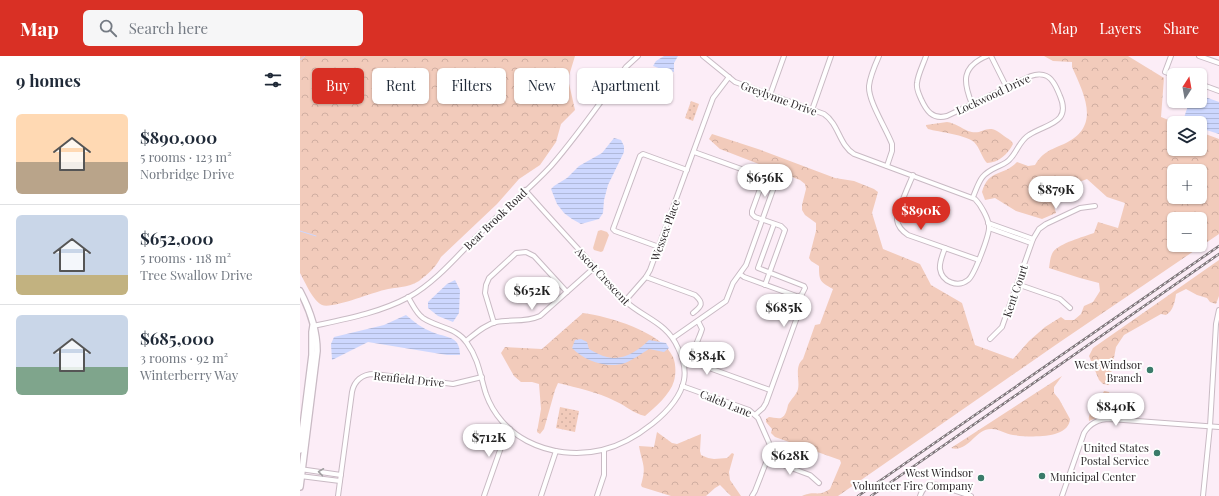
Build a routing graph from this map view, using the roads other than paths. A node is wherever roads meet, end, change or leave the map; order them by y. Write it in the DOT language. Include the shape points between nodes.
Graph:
graph roads {
  1 [pos="638,56"];
  2 [pos="703,56"];
  3 [pos="784,56"];
  4 [pos="831,56"];
  5 [pos="879,56"];
  6 [pos="926,56"];
  7 [pos="987,56"];
  8 [pos="991,56"];
  9 [pos="1171,56"];
  10 [pos="1199,56"];
  11 [pos="1219,63"];
  12 [pos="1167,73"];
  13 [pos="729,77"];
  14 [pos="1207,87"];
  15 [pos="1006,88"];
  16 [pos="1219,91"];
  17 [pos="770,95"];
  18 [pos="972,104"];
  19 [pos="812,110"];
  20 [pos="694,152"];
  21 [pos="887,166"];
  22 [pos="687,170"];
  23 [pos="912,175"];
  24 [pos="764,178"];
  25 [pos="525,190"];
  26 [pos="974,197"];
  27 [pos="1095,206"];
  28 [pos="762,219"];
  29 [pos="774,224"];
  30 [pos="988,226"];
  31 [pos="1032,241"];
  32 [pos="659,247"];
  33 [pos="945,248"];
  34 [pos="979,260"];
  35 [pos="595,268"];
  36 [pos="769,273"];
  37 [pos="740,274"];
  38 [pos="646,277"];
  39 [pos="1017,284"];
  40 [pos="765,285"];
  41 [pos="300,291"];
  42 [pos="567,292"];
  43 [pos="408,297"];
  44 [pos="799,297"];
  45 [pos="625,301"];
  46 [pos="1070,308"];
  47 [pos="1219,310"];
  48 [pos="693,312"];
  49 [pos="698,321"];
  50 [pos="494,323"];
  51 [pos="313,326"];
  52 [pos="672,338"];
  53 [pos="990,339"];
  54 [pos="466,341"];
  55 [pos="482,377"];
  56 [pos="682,386"];
  57 [pos="770,390"];
  58 [pos="755,415"];
  59 [pos="1210,426"];
  60 [pos="1219,427"];
  61 [pos="510,429"];
  62 [pos="300,450"];
  63 [pos="604,450"];
  64 [pos="556,451"];
  65 [pos="767,459"];
  66 [pos="301,473"];
  67 [pos="341,475"];
  68 [pos="340,481"];
  69 [pos="819,483"];
  70 [pos="300,487"];
  71 [pos="338,496"];
  72 [pos="484,496"];
  73 [pos="541,496"];
  74 [pos="598,496"];
  75 [pos="752,496"];
  76 [pos="920,496"];
  77 [pos="971,496"];
  78 [pos="1062,496"];
  79 [pos="1203,496"];
  1 -- 25 [label="street, Bear Brook Road" via="626,67 567,147"];
  2 -- 13 [label="street, Greylynne Drive"];
  3 -- 17 [label="street"];
  4 -- 19 [label="street"];
  5 -- 21 [label="street" via="869,89 892,144"];
  6 -- 18 [label="street, Lockwood Drive" via="917,86 928,112 944,117"];
  7 -- 18 [label="street" via="974,63 966,75 966,86"];
  8 -- 15 [label="street"];
  9 -- 12 [label="street" via="1165,72"];
  10 -- 11 [label="street"];
  13 -- 17 [label="street, Greylynne Drive" via="737,83"];
  13 -- 20 [label="street, Wessex Place" via="713,98"];
  14 -- 16 [label="street"];
  15 -- 18 [label="street, Lockwood Drive"];
  15 -- 26 [label="street, Lockwood Drive" via="1034,75 1046,76 1052,81 1059,95 1063,104 1062,112 1055,122 1026,136 1008,162 984,175"];
  17 -- 19 [label="street, Greylynne Drive"];
  19 -- 21 [label="street, Greylynne Drive" via="824,114 831,120 843,144 850,151"];
  20 -- 22 [label="street, Wessex Place"];
  20 -- 24 [label="street"];
  21 -- 23 [label="street, Greylynne Drive"];
  22 -- 32 [label="street, Wessex Place"];
  22 -- 32 [label="street" via="641,154 613,228 614,231"];
  23 -- 26 [label="street, Greylynne Drive"];
  23 -- 33 [label="street" via="898,214 899,226 908,235"];
  24 -- 28 [label="street" via="772,181 774,187"];
  24 -- 28 [label="street" via="752,212 754,216"];
  25 -- 35 [label="street, Ascot Crescent"];
  25 -- 43 [label="street, Bear Brook Road" via="434,279"];
  26 -- 30 [label="street" via="980,204"];
  27 -- 31 [label="street" via="1081,207 1046,224 1039,229"];
  28 -- 29 [label="street"];
  28 -- 37 [label="street" via="746,265"];
  29 -- 36 [label="street" via="783,227 785,231"];
  29 -- 36 [label="street" via="758,268"];
  30 -- 31 [label="street"];
  30 -- 34 [label="street"];
  31 -- 39 [label="street, Kent Court"];
  32 -- 38 [label="street, Wessex Place"];
  33 -- 34 [label="street"];
  33 -- 34 [label="street" via="940,269 944,278 951,283 960,284 969,280"];
  35 -- 42 [label="street"];
  35 -- 45 [label="street, Ascot Crescent"];
  36 -- 40 [label="street"];
  36 -- 44 [label="street" via="804,286 803,294"];
  37 -- 40 [label="street"];
  37 -- 49 [label="street" via="732,283 725,302"];
  38 -- 45 [label="street, Wessex Place"];
  38 -- 48 [label="street" via="695,296 701,304 700,308"];
  39 -- 46 [label="street" via="1061,300"];
  39 -- 53 [label="street, Kent Court" via="1002,327"];
  40 -- 44 [label="street"];
  41 -- 51 [label="street" via="307,304"];
  42 -- 50 [label="street" via="534,319"];
  42 -- 50 [label="street" via="534,256 524,252 516,253 489,278 486,285"];
  43 -- 51 [label="street, Bear Brook Road" via="372,313"];
  43 -- 54 [label="street, Ascot Crescent" via="422,317 452,330"];
  44 -- 57 [label="street" via="800,310"];
  45 -- 52 [label="street, Ascot Crescent" via="659,324"];
  47 -- 59 [label="street"];
  49 -- 52 [label="street"];
  49 -- 57 [label="street" via="702,329 694,354 698,363"];
  50 -- 54 [label="street" via="484,327"];
  51 -- 62 [label="street" via="312,355"];
  51 -- 66 [label="street" via="316,330 318,350"];
  52 -- 56 [label="street, Ascot Crescent" via="684,366"];
  54 -- 55 [label="street, Ascot Crescent"];
  55 -- 61 [label="street, Ascot Crescent" via="491,404"];
  55 -- 67 [label="street, Renfield Drive" via="454,384 374,374 360,378 352,390"];
  56 -- 58 [label="street, Caleb Lane" via="748,410"];
  56 -- 63 [label="street, Ascot Crescent" via="667,409 645,430"];
  57 -- 58 [label="street" via="764,407"];
  58 -- 65 [label="street, Caleb Lane" via="769,442"];
  59 -- 60 [label="street"];
  59 -- 78 [label="street" via="1110,418 1098,420 1084,433"];
  59 -- 79 [label="street"];
  61 -- 64 [label="street, Ascot Crescent" via="532,444"];
  61 -- 72 [label="street" via="505,436"];
  63 -- 64 [label="street, Ascot Crescent" via="580,453"];
  63 -- 74 [label="street" via="604,473"];
  64 -- 73 [label="street"];
  65 -- 69 [label="street" via="810,475"];
  65 -- 75 [label="street, Caleb Lane"];
  67 -- 66 [label="street, one-way"];
  66 -- 68 [label="street"];
  66 -- 70 [label="street"];
  67 -- 68 [label="street, Renfield Drive"];
  68 -- 71 [label="street, Renfield Drive"];
  76 -- 77 [label="street" via="925,488 935,484"];
}
